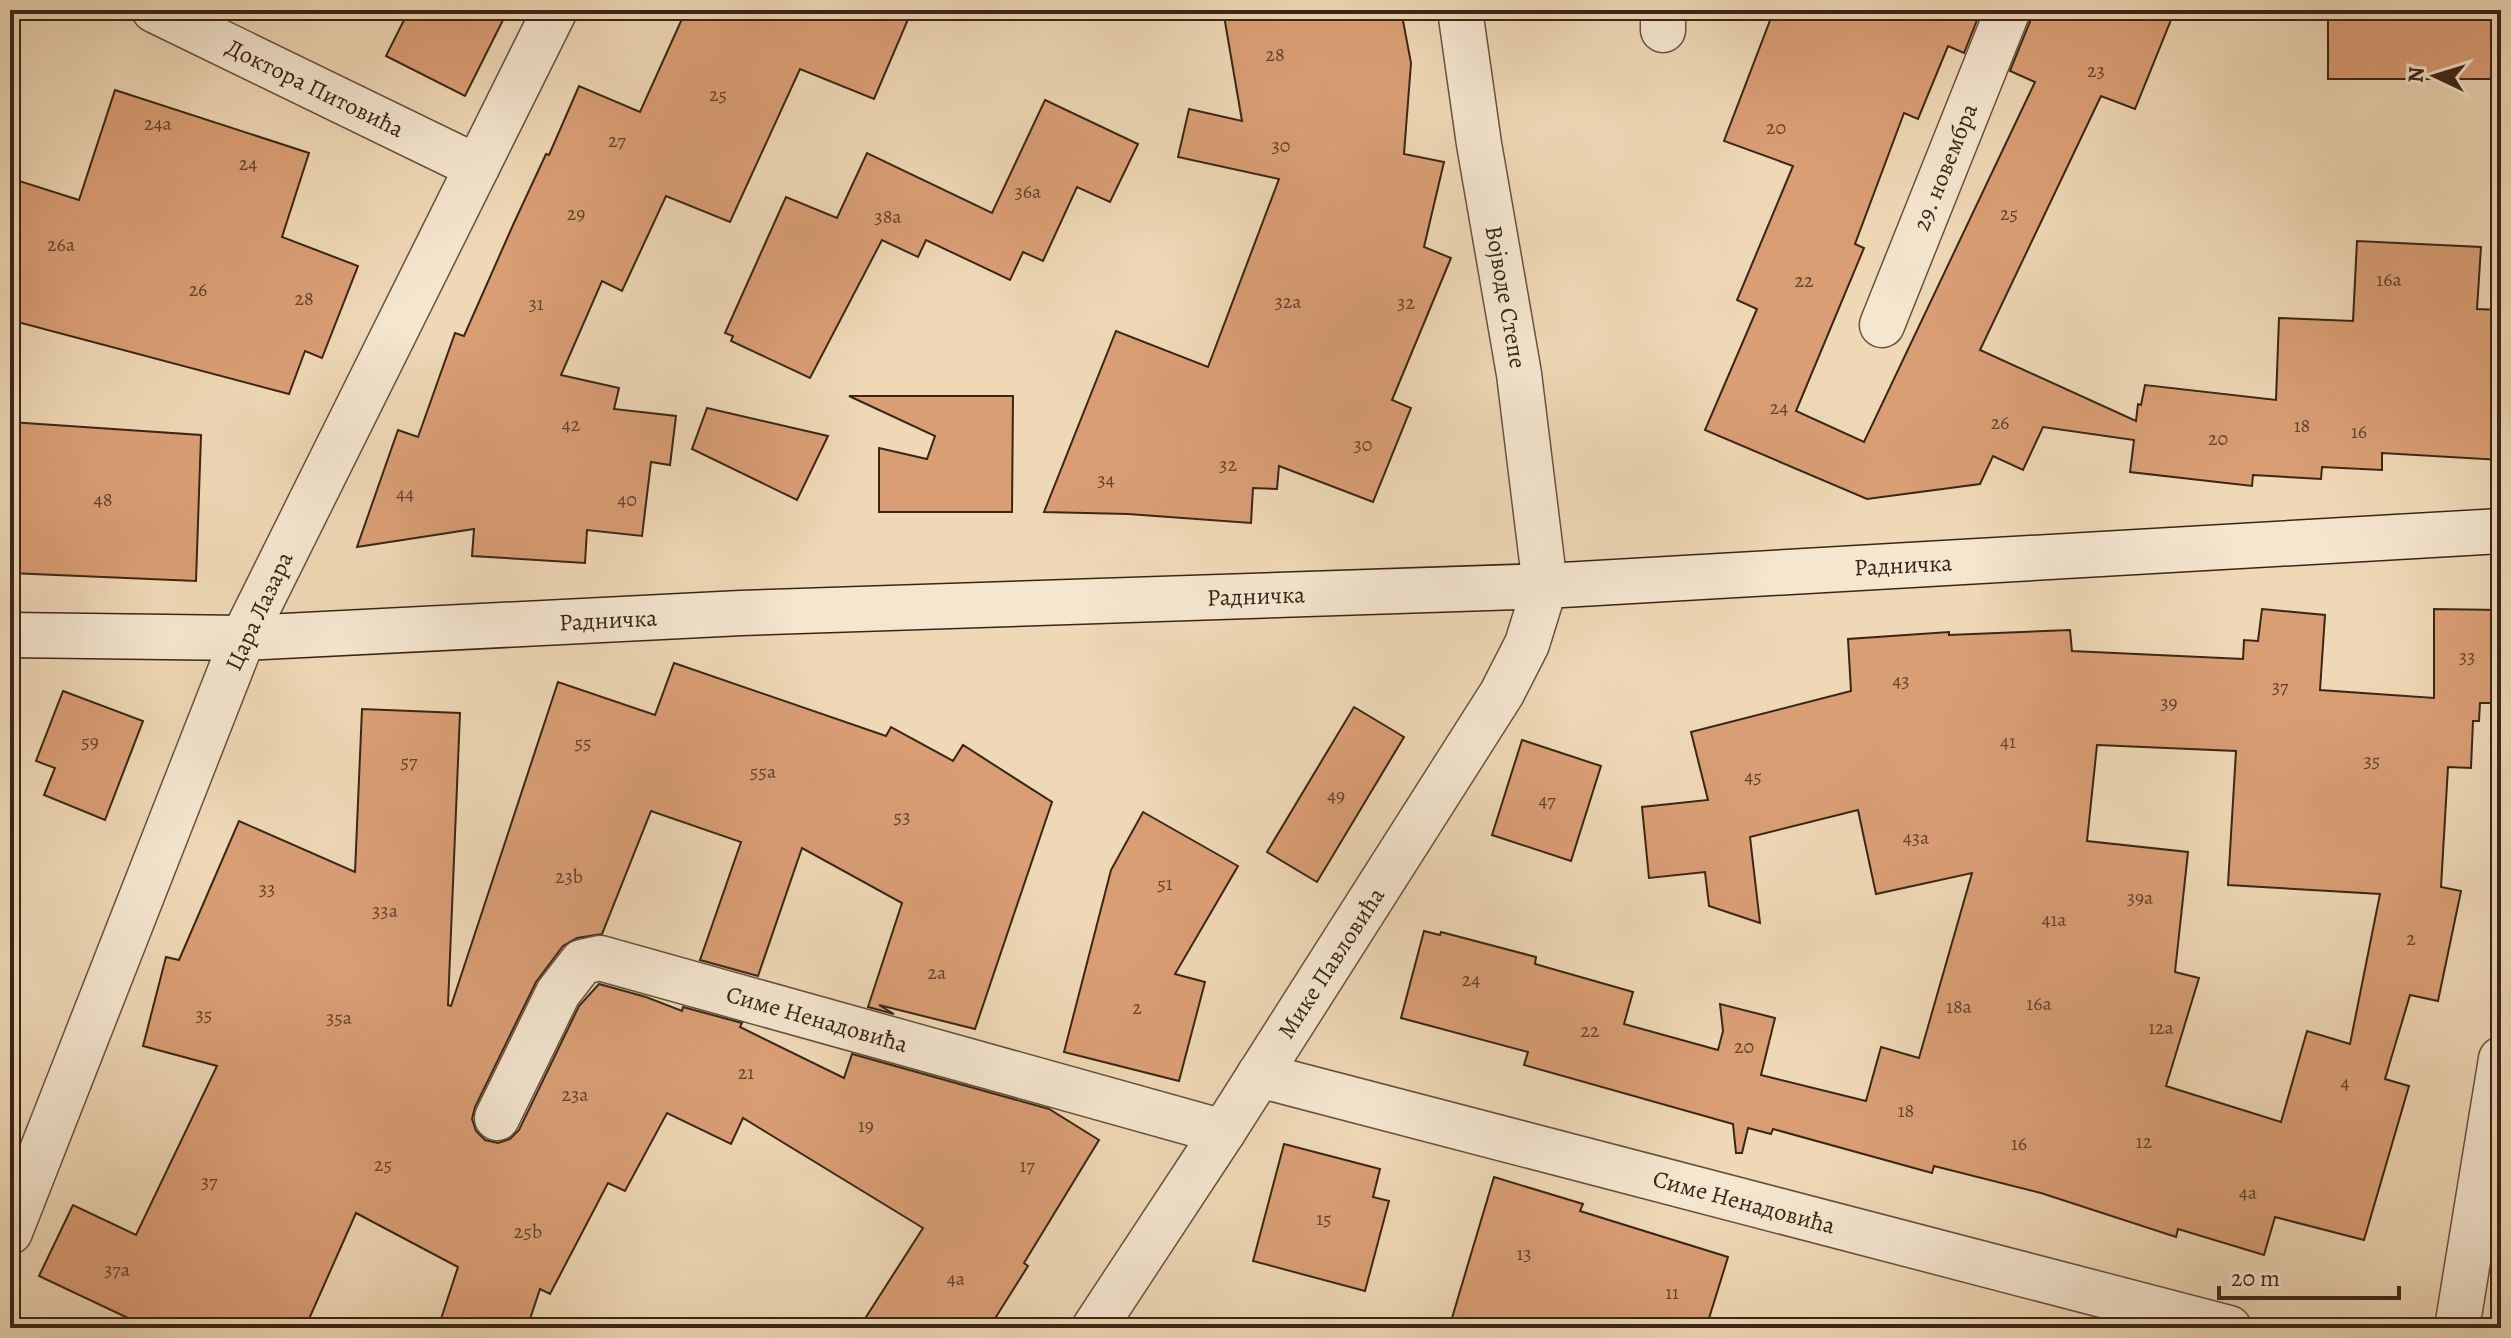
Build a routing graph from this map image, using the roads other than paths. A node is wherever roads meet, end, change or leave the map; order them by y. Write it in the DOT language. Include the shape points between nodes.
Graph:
graph roads {
  1 [pos="154,10"];
  2 [pos="555,10"];
  3 [pos="1460,10"];
  4 [pos="2008,10"];
  5 [pos="477,167"];
  6 [pos="1882,325"];
  7 [pos="2501,531"];
  8 [pos="1545,586"];
  9 [pos="10,635"];
  10 [pos="243,638"];
  11 [pos="2501,1059"];
  12 [pos="1259,1075"];
  13 [pos="497,1118"];
  14 [pos="1223,1132"];
  15 [pos="10,1232"];
  16 [pos="1094,1328"];
  17 [pos="2229,1328"];
  18 [pos="2457,1328"];
  1 -- 5 [label="street, Доктора Питовића"];
  2 -- 5 [label="street, Цара Лазара"];
  3 -- 8 [label="street, Војводе Степе" via="1519,374"];
  4 -- 6 [label="street, 29. новембра"];
  5 -- 10 [label="street, Цара Лазара"];
  7 -- 8 [label="street, Радничка"];
  8 -- 10 [label="street, Радничка" via="741,613"];
  8 -- 12 [label="street, Мике Павловића" via="1527,644 1502,693"];
  9 -- 10 [label="street, Радничка"];
  10 -- 15 [label="street, Цара Лазара"];
  11 -- 18 [label="street"];
  12 -- 14 [label="street, Мике Павловића"];
  12 -- 17 [label="street, Симе Ненадовића"];
  13 -- 14 [label="street, Симе Ненадовића" via="558,993 582,962 600,958"];
  14 -- 16 [label="street, Мике Павловића"];
}
